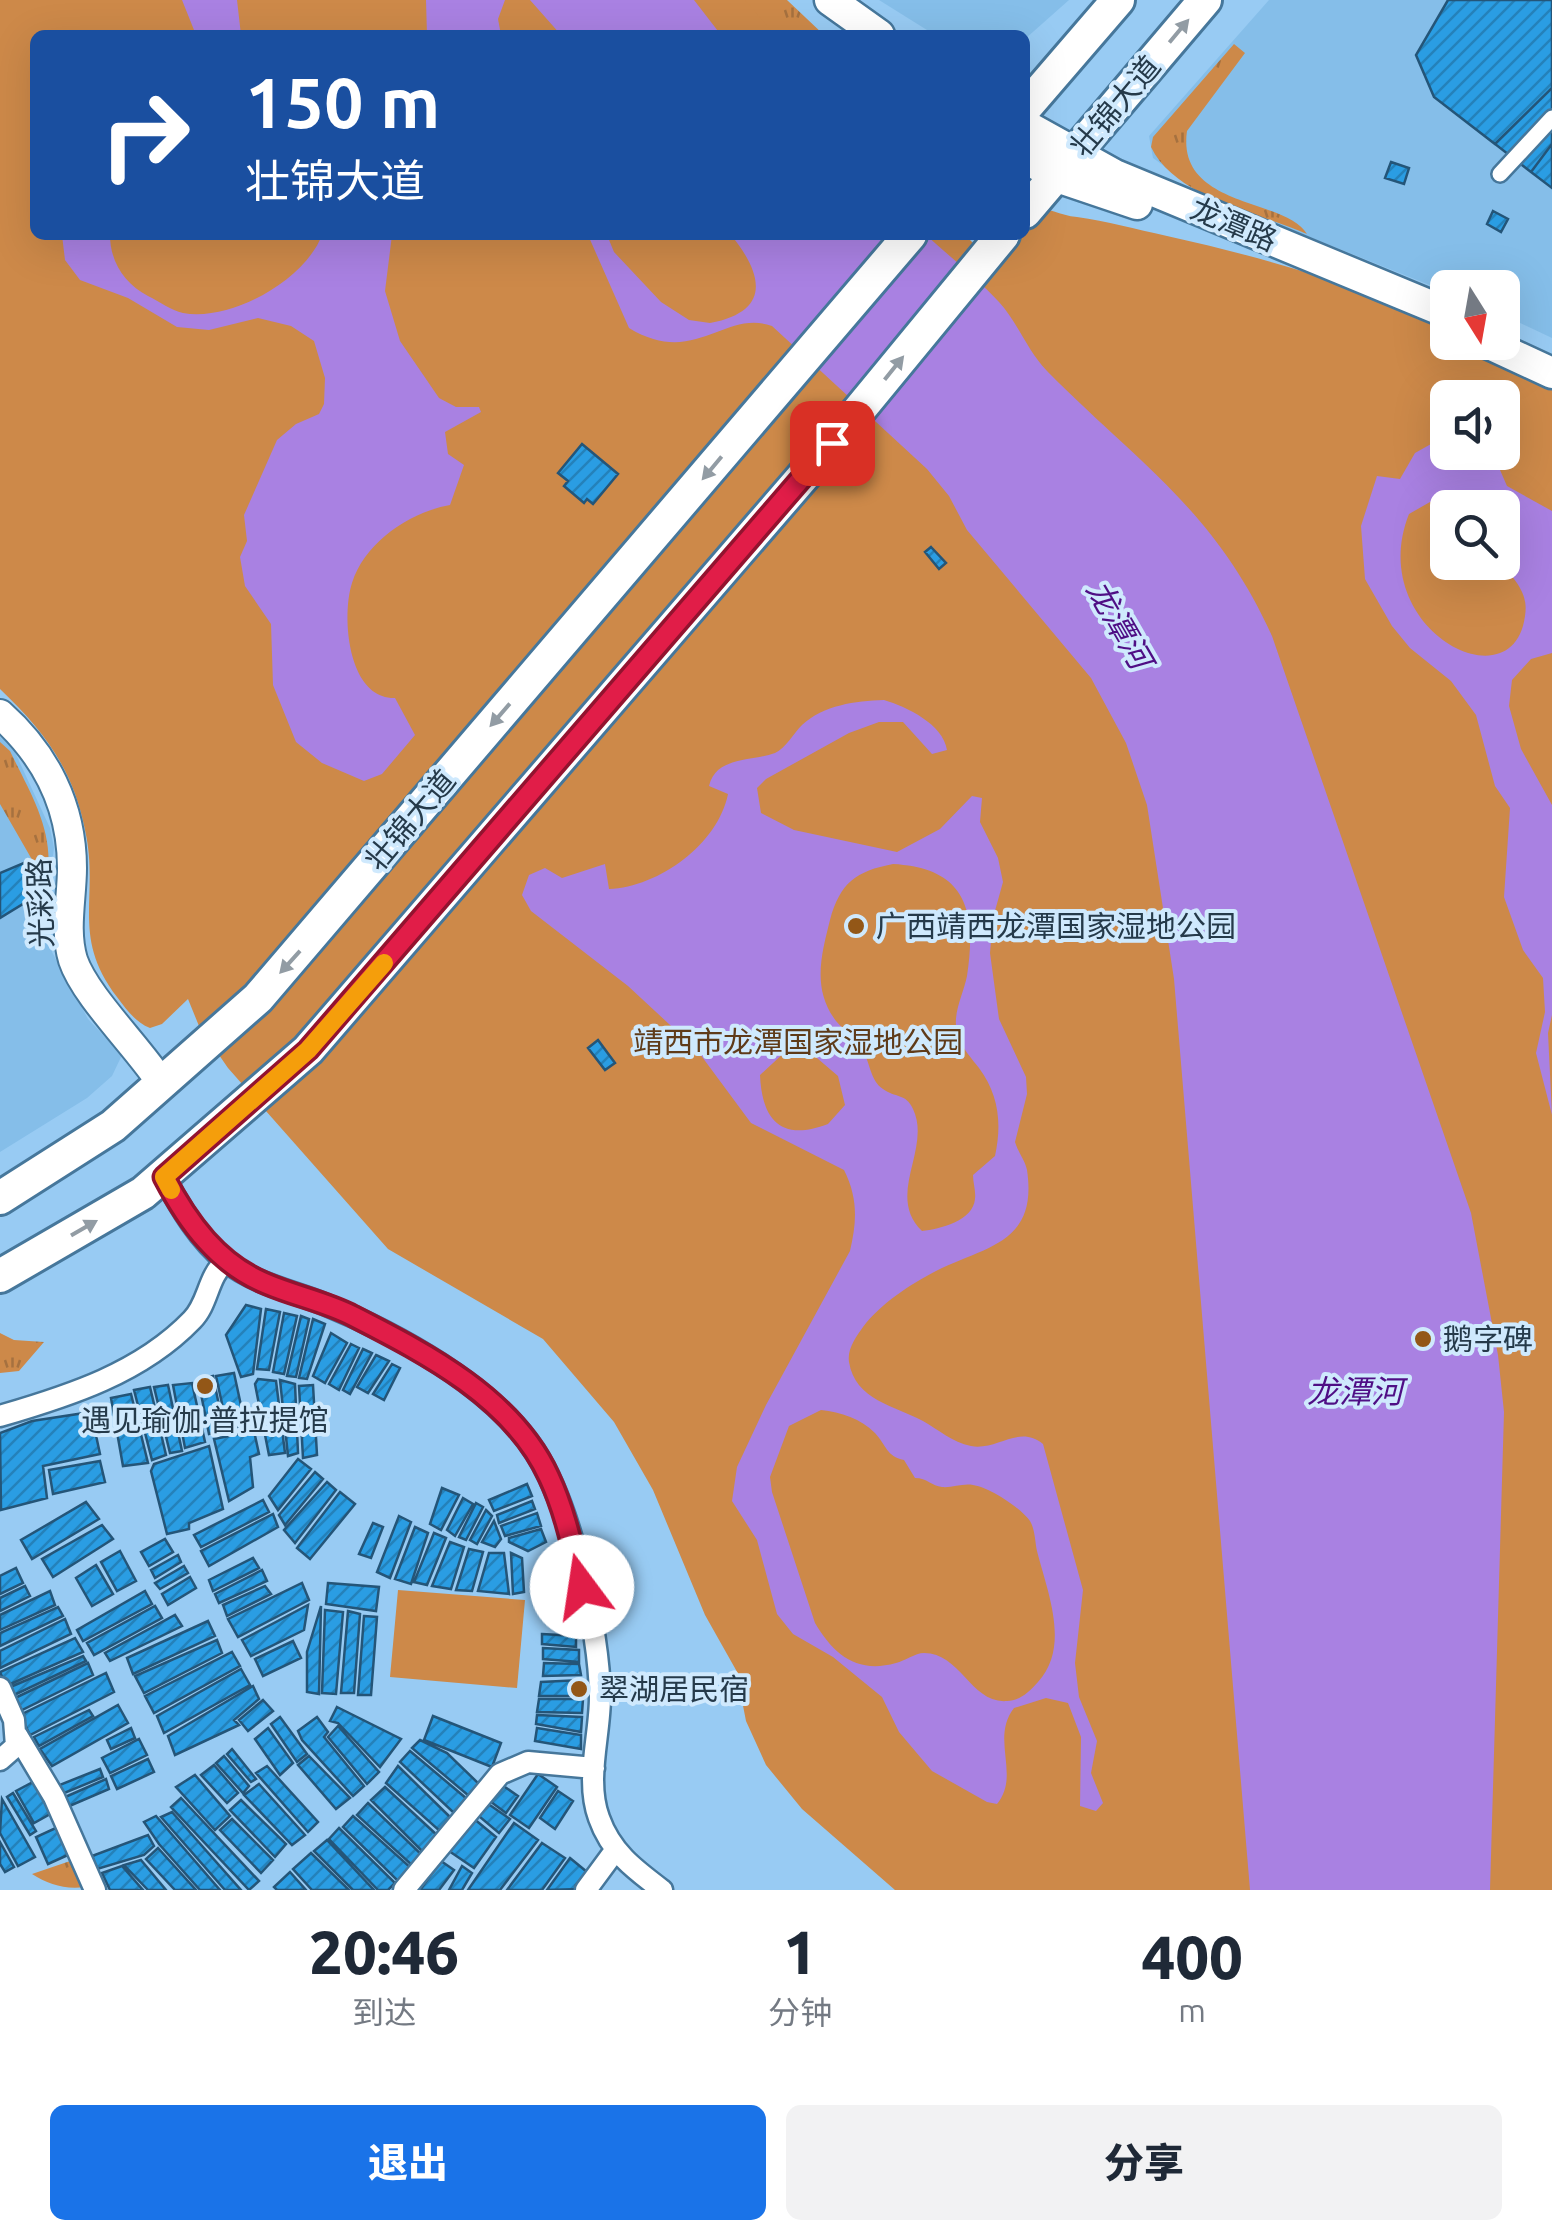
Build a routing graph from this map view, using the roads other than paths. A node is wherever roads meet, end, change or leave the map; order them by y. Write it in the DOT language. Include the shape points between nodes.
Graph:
graph roads {
  1 [pos="804,0"];
  2 [pos="830,0"];
  3 [pos="1118,0"];
  4 [pos="1204,0"];
  5 [pos="845,30"];
  6 [pos="872,30"];
  7 [pos="1030,102"];
  8 [pos="1552,118"];
  9 [pos="1030,130"];
  10 [pos="1030,159"];
  11 [pos="1067,164"];
  12 [pos="1500,174"];
  13 [pos="1030,206"];
  14 [pos="906,240"];
  15 [pos="999,240"];
  16 [pos="1430,305"];
  17 [pos="1430,319"];
  18 [pos="1520,343"];
  19 [pos="1552,356"];
  20 [pos="1520,359"];
  21 [pos="1552,374"];
  22 [pos="0,714"];
  23 [pos="162,1084"];
  24 [pos="164,1177"];
  25 [pos="0,1198"];
  26 [pos="226,1262"];
  27 [pos="0,1276"];
  28 [pos="0,1416"];
  29 [pos="0,1688"];
  30 [pos="18,1735"];
  31 [pos="0,1760"];
  32 [pos="594,1768"];
  33 [pos="614,1852"];
  34 [pos="95,1890"];
  35 [pos="404,1890"];
  36 [pos="586,1890"];
  37 [pos="662,1890"];
  1 -- 5 [label="main road"];
  2 -- 6 [label="main road"];
  3 -- 7 [label="main road"];
  11 -- 4 [label="main road, 壮锦大道, one-way"];
  8 -- 12 [label="street"];
  9 -- 11 [label="main road, 龙潭路"];
  10 -- 11 [label="main road, 龙潭路"];
  11 -- 13 [label="main road, 壮锦大道"];
  11 -- 16 [label="main road, 龙潭路" via="1115,174"];
  11 -- 17 [label="main road, 龙潭路" via="1198,227"];
  14 -- 23 [label="main road, 壮锦大道, one-way" via="322,926 258,998"];
  24 -- 15 [label="main road, one-way" via="308,1050"];
  18 -- 19 [label="main road"];
  20 -- 21 [label="main road"];
  22 -- 23 [label="street, 光彩路" via="33,747 62,803 70,842 74,960"];
  23 -- 25 [label="main road, 壮锦大道" via="113,1126"];
  24 -- 26 [label="street" via="181,1210"];
  27 -- 24 [label="main road, one-way"];
  26 -- 28 [label="street" via="212,1277 198,1314 146,1357 96,1384"];
  26 -- 32 [label="street" via="352,1315 458,1376 533,1448 558,1502 592,1618 600,1693"];
  29 -- 30 [label="street"];
  30 -- 31 [label="street"];
  30 -- 34 [label="street"];
  32 -- 33 [label="street" via="594,1801"];
  32 -- 35 [label="street" via="528,1762 500,1774"];
  33 -- 36 [label="street"];
  33 -- 37 [label="street"];
}
